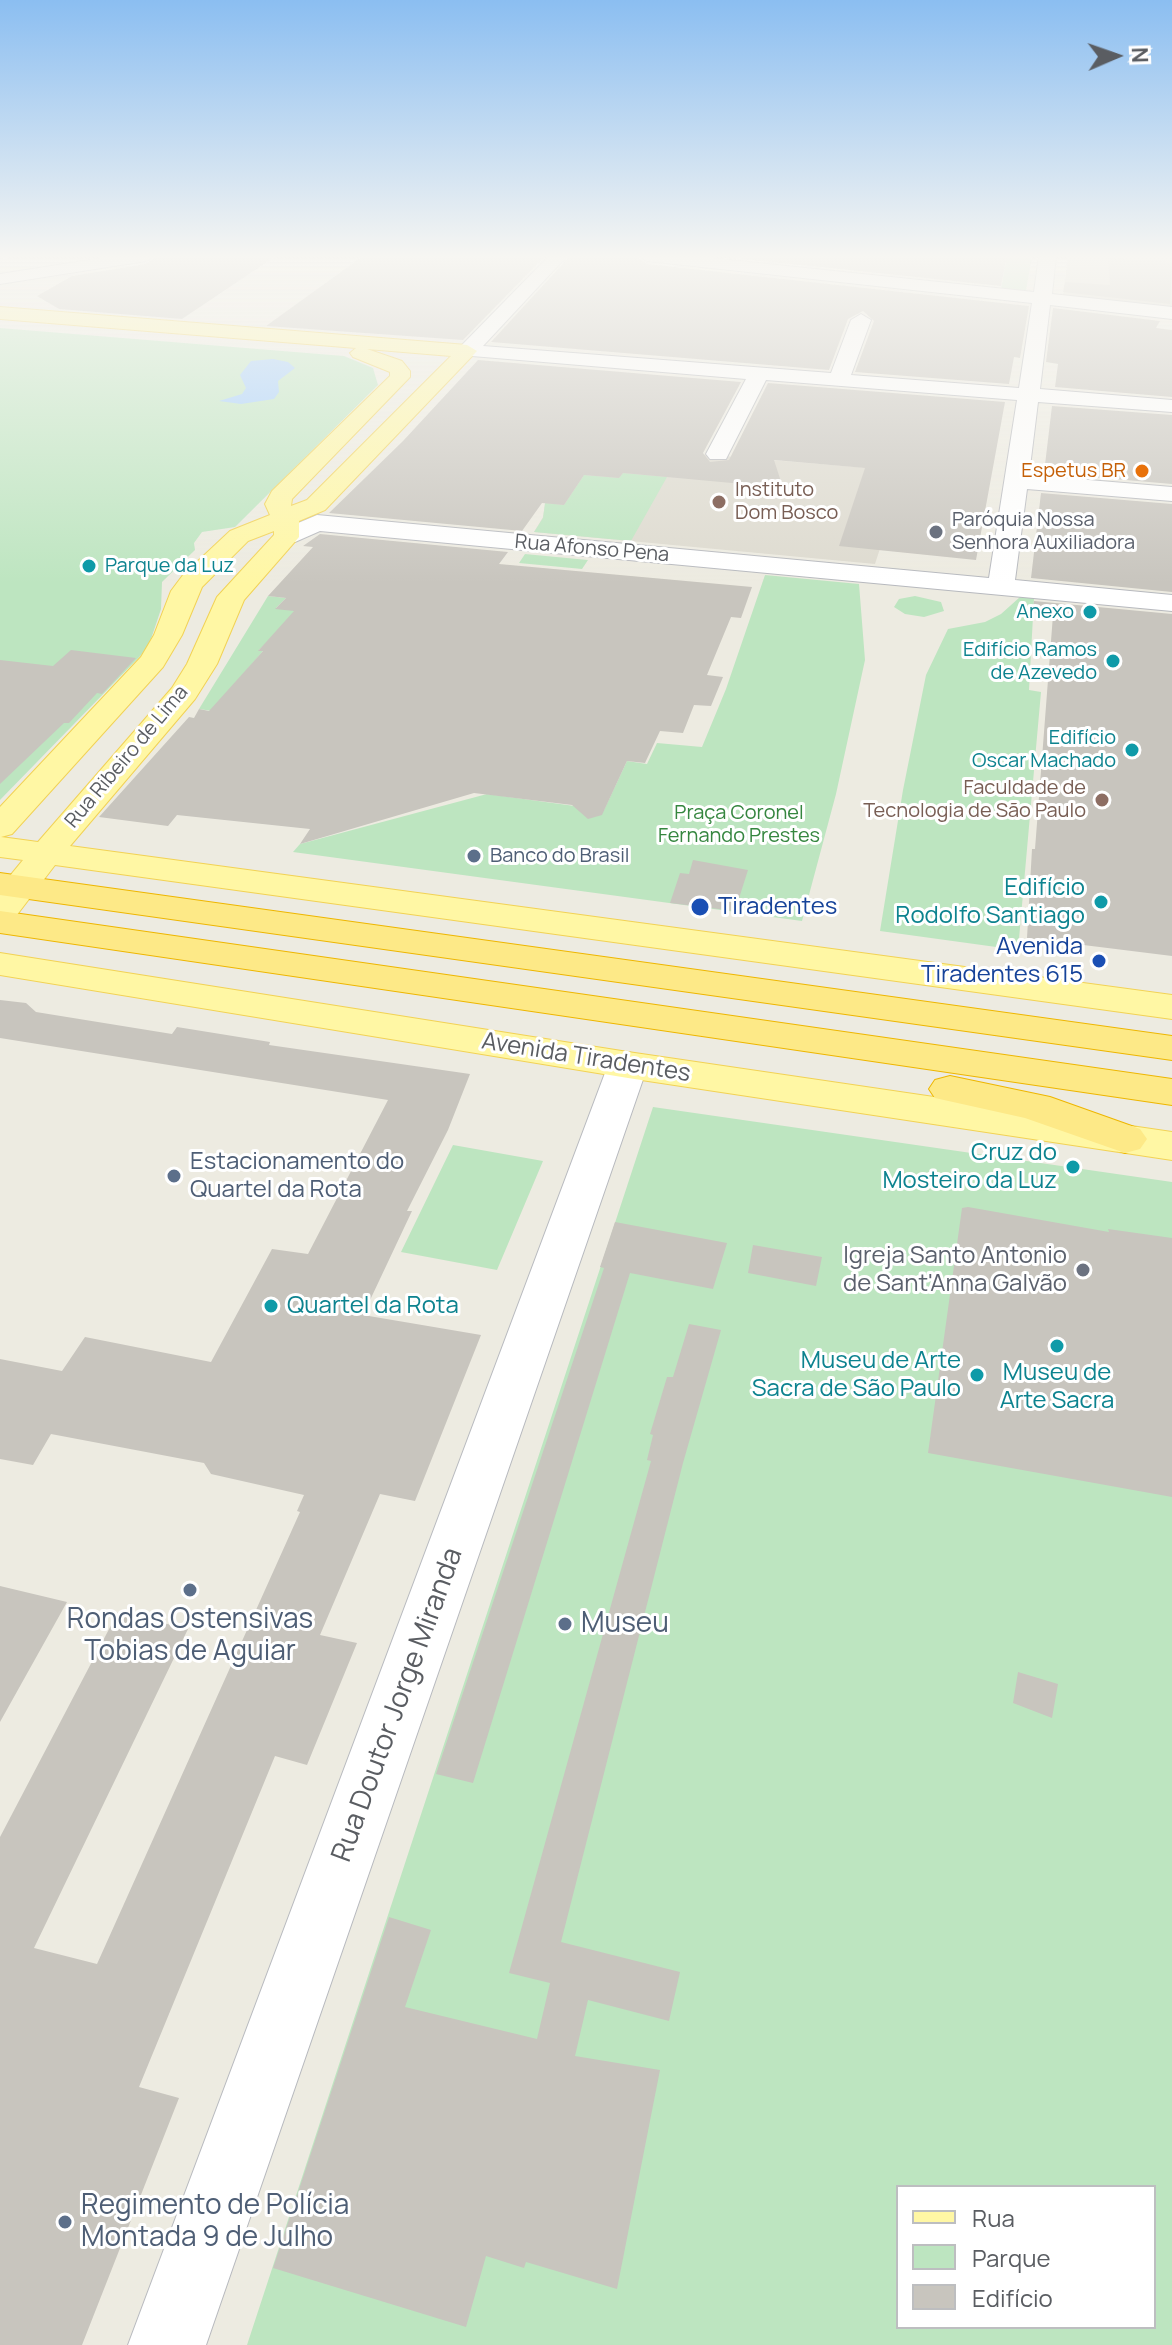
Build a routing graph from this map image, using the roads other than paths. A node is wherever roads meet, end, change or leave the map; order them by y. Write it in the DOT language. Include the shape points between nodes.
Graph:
graph roads {
  1 [pos="395,365"];
  2 [pos="453,365"];
  3 [pos="659,365"];
  4 [pos="844,365"];
  5 [pos="1031,365"];
  6 [pos="759,373"];
  7 [pos="839,380"];
  8 [pos="1027,394"];
  9 [pos="1172,406"];
  10 [pos="718,454"];
  11 [pos="1015,481"];
  12 [pos="1172,494"];
  13 [pos="300,522"];
  14 [pos="1001,587"];
  15 [pos="1172,603"];
  16 [pos="0,827"];
  17 [pos="0,847"];
  18 [pos="46,853"];
  19 [pos="7,894"];
  20 [pos="0,922"];
  21 [pos="0,964"];
  22 [pos="1172,1007"];
  23 [pos="625,1014"];
  24 [pos="1172,1048"];
  25 [pos="628,1065"];
  26 [pos="1172,1092"];
  27 [pos="1125,1139"];
  28 [pos="1172,1146"];
  29 [pos="167,2345"];
  1 -- 13 [label="main road" via="400,377 281,496 277,504"];
  2 -- 13 [label="main road, Rua Ribeiro de Lima"];
  3 -- 6 [label="street"];
  4 -- 7 [label="street"];
  5 -- 8 [label="street"];
  6 -- 7 [label="street"];
  6 -- 10 [label="street"];
  7 -- 8 [label="street"];
  8 -- 9 [label="street"];
  8 -- 11 [label="street"];
  11 -- 12 [label="street"];
  11 -- 14 [label="street"];
  13 -- 14 [label="street, Rua Afonso Pena"];
  13 -- 16 [label="main road, Rua Ribeiro de Lima" via="239,536 192,581 153,661"];
  13 -- 18 [label="main road, Rua Ribeiro de Lima" via="231,597 184,693"];
  14 -- 15 [label="street"];
  17 -- 18 [label="main road"];
  18 -- 19 [label="main road, Rua Ribeiro de Lima"];
  18 -- 22 [label="main road"];
  19 -- 24 [label="highway"];
  20 -- 23 [label="highway, Avenida Tiradentes"];
  21 -- 25 [label="main road, Avenida Tiradentes"];
  23 -- 26 [label="highway, Avenida Tiradentes"];
  23 -- 27 [label="highway" via="683,1039 1006,1099"];
  25 -- 27 [label="main road, Avenida Tiradentes"];
  25 -- 29 [label="street, Rua Doutor Jorge Miranda"];
  27 -- 28 [label="main road, Avenida Tiradentes"];
}
